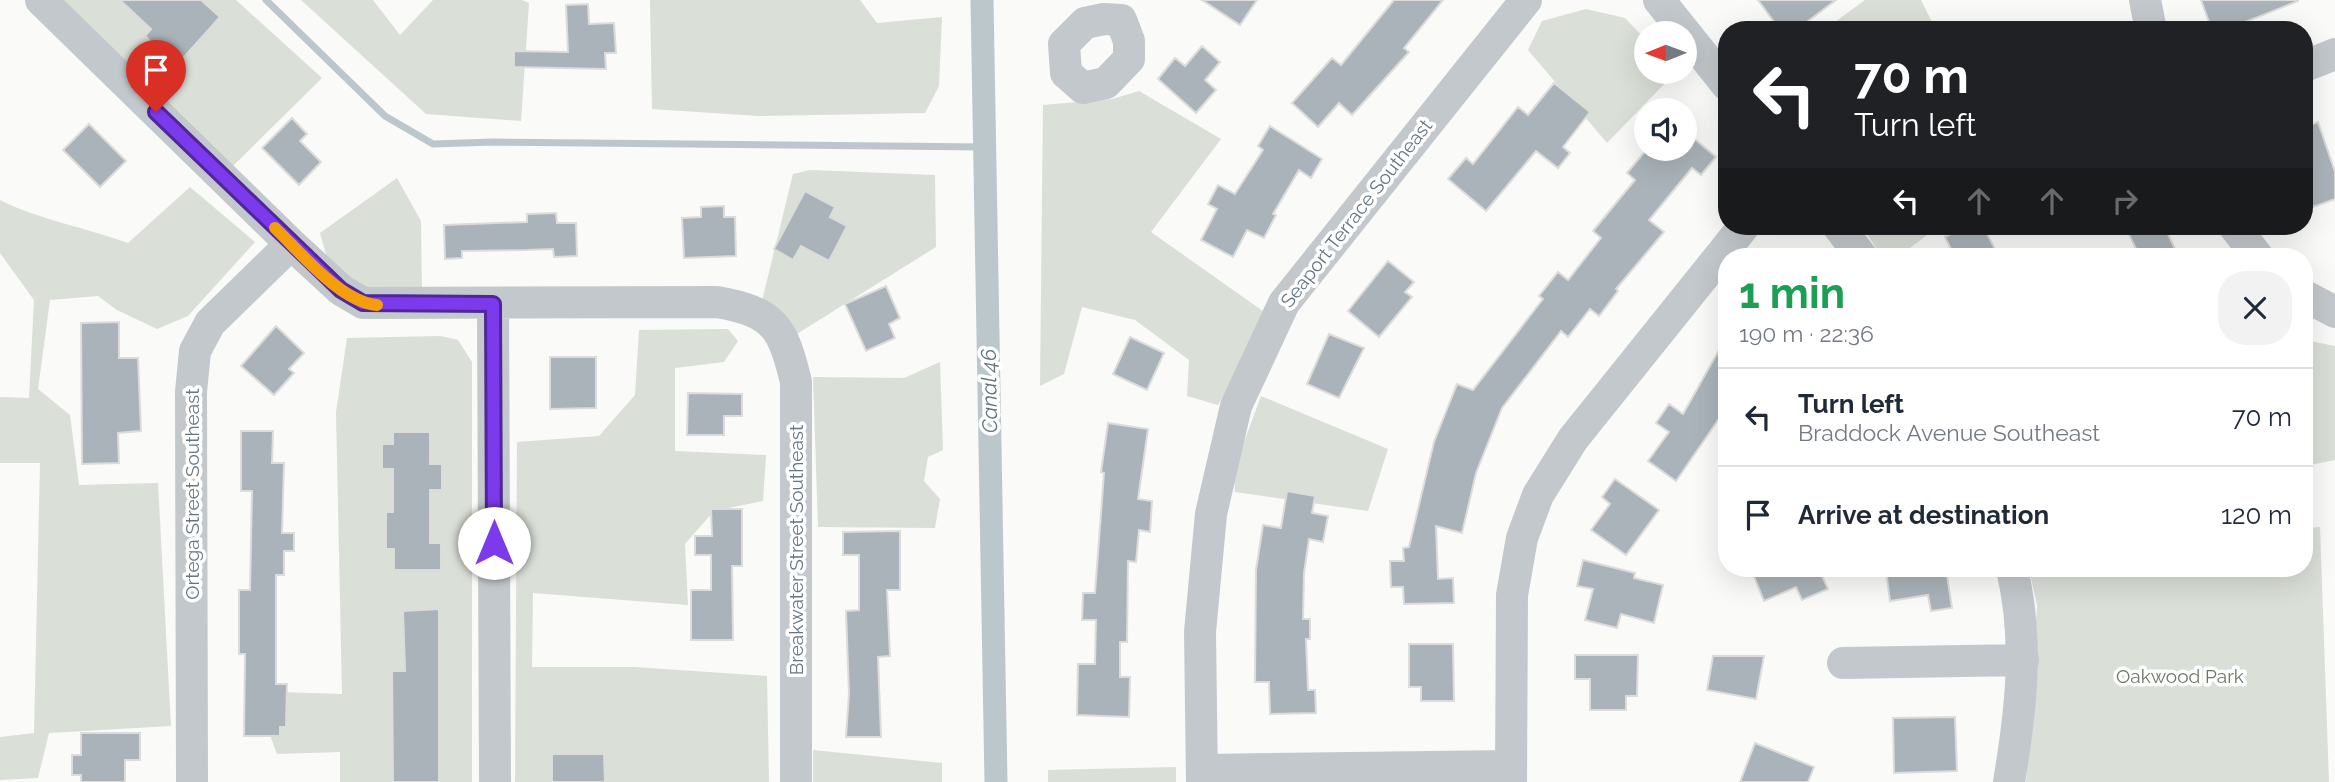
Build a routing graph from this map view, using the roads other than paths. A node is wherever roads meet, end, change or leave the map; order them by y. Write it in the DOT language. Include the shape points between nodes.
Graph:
graph roads {
  1 [pos="41,0"];
  2 [pos="1526,0"];
  3 [pos="1659,0"];
  4 [pos="2145,0"];
  5 [pos="2149,21"];
  6 [pos="2335,54"];
  7 [pos="2313,63"];
  8 [pos="1718,74"];
  9 [pos="291,244"];
  10 [pos="1718,258"];
  11 [pos="2313,300"];
  12 [pos="493,304"];
  13 [pos="2335,312"];
  14 [pos="2014,577"];
  15 [pos="2023,660"];
  16 [pos="1843,663"];
  17 [pos="1511,774"];
  18 [pos="1202,776"];
  19 [pos="192,782"];
  20 [pos="495,782"];
  21 [pos="796,782"];
  22 [pos="2009,782"];
  1 -- 9 [label="street"];
  2 -- 18 [label="street, Seaport Terrace Southeast" via="1284,303 1236,406 1210,514 1200,632"];
  3 -- 8 [label="street"];
  4 -- 5 [label="street"];
  6 -- 7 [label="street"];
  9 -- 12 [label="street" via="341,290 363,303"];
  9 -- 19 [label="street, Ortega Street Southeast" via="209,323 195,351 191,392"];
  10 -- 17 [label="street" via="1573,439 1538,495 1522,538 1513,595"];
  11 -- 13 [label="street"];
  12 -- 20 [label="street"];
  12 -- 21 [label="street, Breakwater Street Southeast" via="717,302 749,308 773,323 787,345 796,382"];
  14 -- 15 [label="street"];
  15 -- 16 [label="street"];
  15 -- 22 [label="street" via="2021,711"];
  17 -- 18 [label="street"];
}
